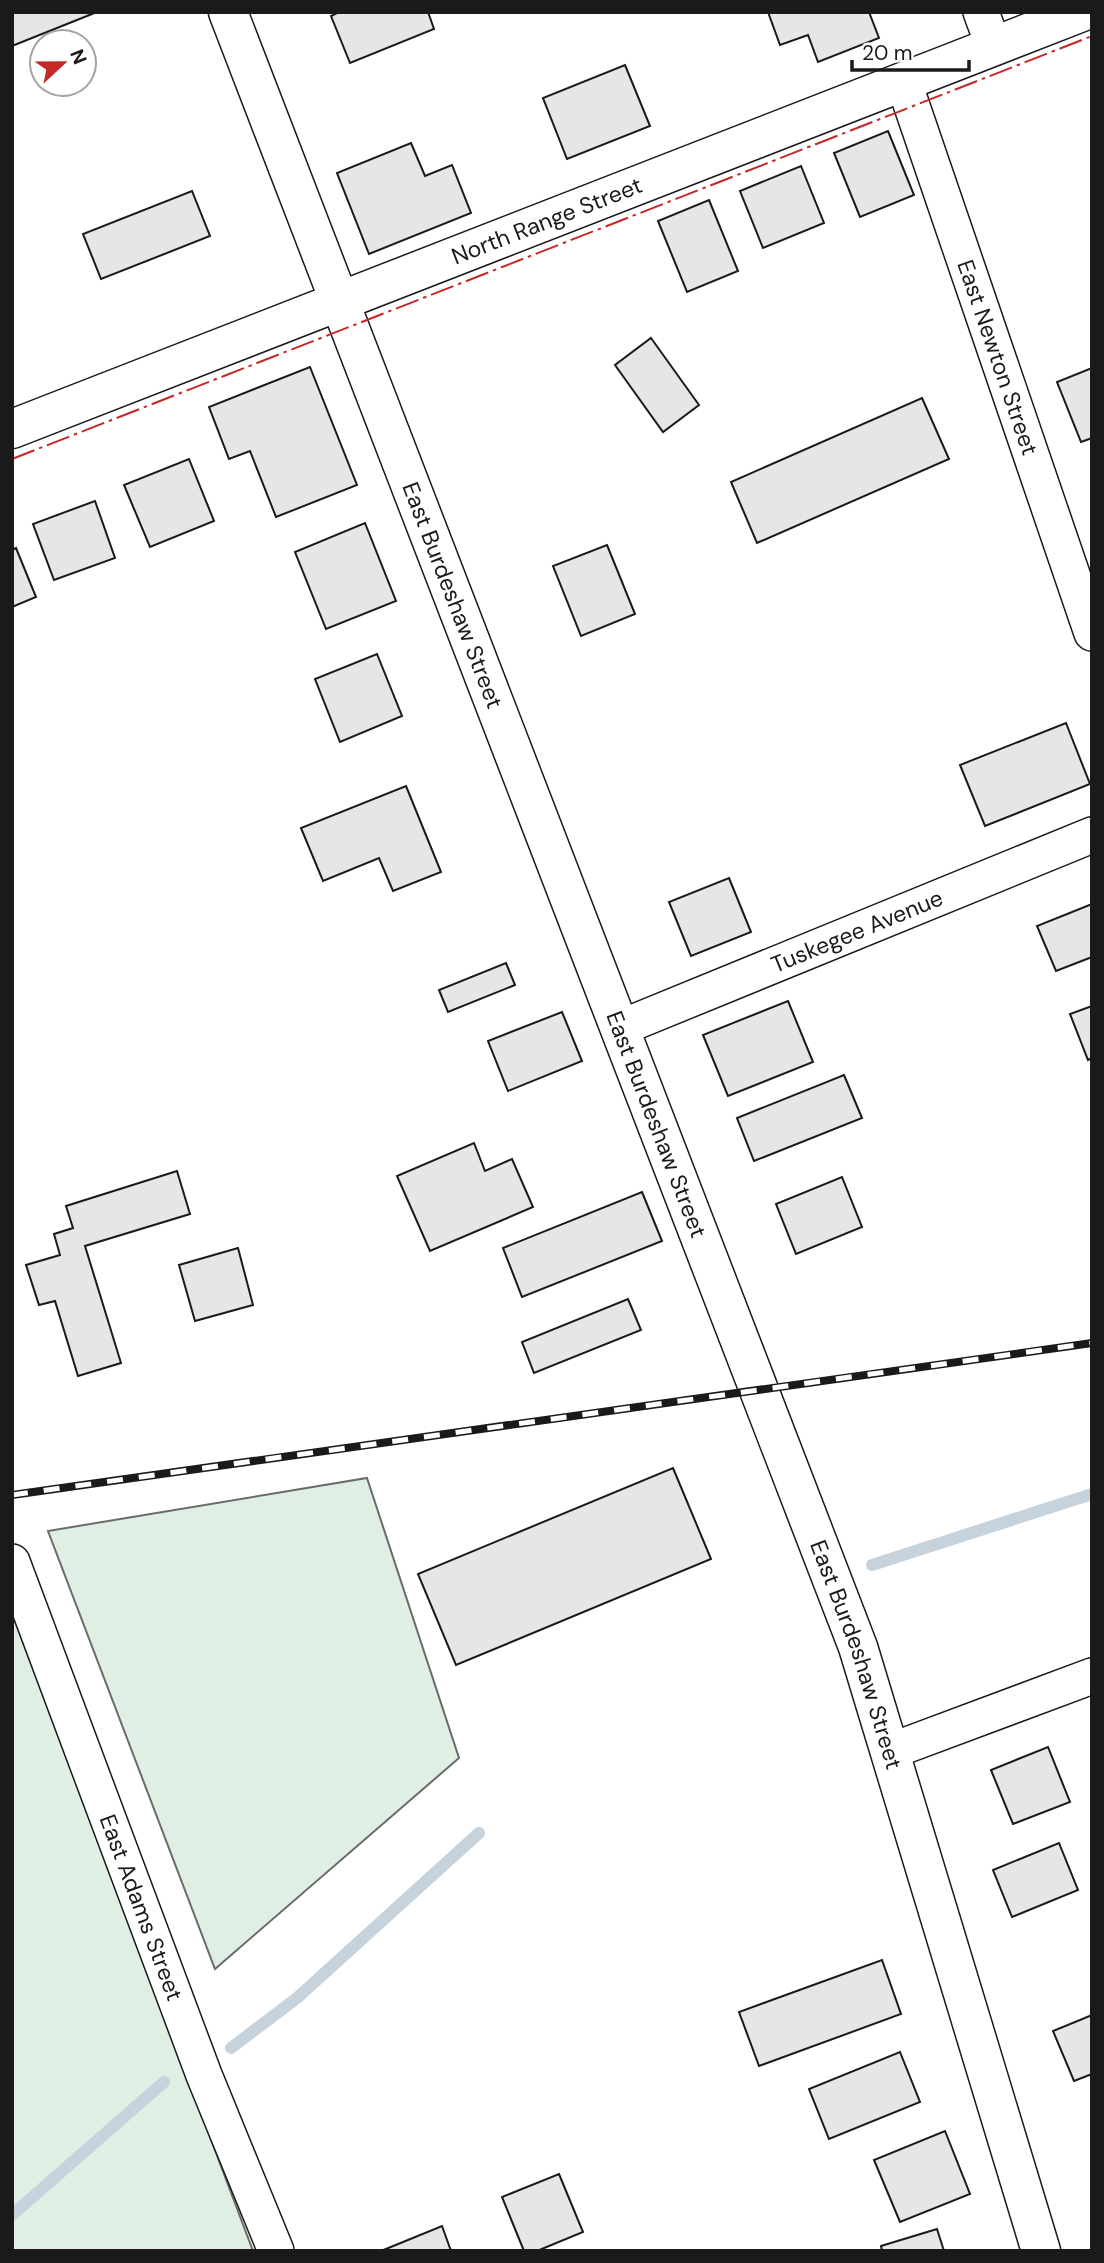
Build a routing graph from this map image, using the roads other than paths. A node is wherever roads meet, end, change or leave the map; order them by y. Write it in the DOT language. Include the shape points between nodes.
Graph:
graph roads {
  1 [pos="228,12"];
  2 [pos="1082,12"];
  3 [pos="988,29"];
  4 [pos="904,82"];
  5 [pos="340,304"];
  6 [pos="12,429"];
  7 [pos="1092,633"];
  8 [pos="1092,835"];
  9 [pos="620,1028"];
  10 [pos="12,1562"];
  11 [pos="1092,1676"];
  12 [pos="891,1751"];
  13 [pos="276,2251"];
  14 [pos="1041,2251"];
  1 -- 5 [label="street, East Burdeshaw Street"];
  2 -- 3 [label="street, North Range Street"];
  3 -- 4 [label="street, North Range Street"];
  4 -- 5 [label="street, North Range Street"];
  4 -- 7 [label="street, East Newton Street"];
  5 -- 6 [label="street, North Range Street"];
  5 -- 9 [label="street, East Burdeshaw Street"];
  8 -- 9 [label="street, Tuskegee Avenue"];
  9 -- 12 [label="street, East Burdeshaw Street" via="858,1647"];
  10 -- 13 [label="street, East Adams Street" via="204,2075"];
  11 -- 12 [label="street"];
  12 -- 14 [label="street, East Burdeshaw Street"];
}
